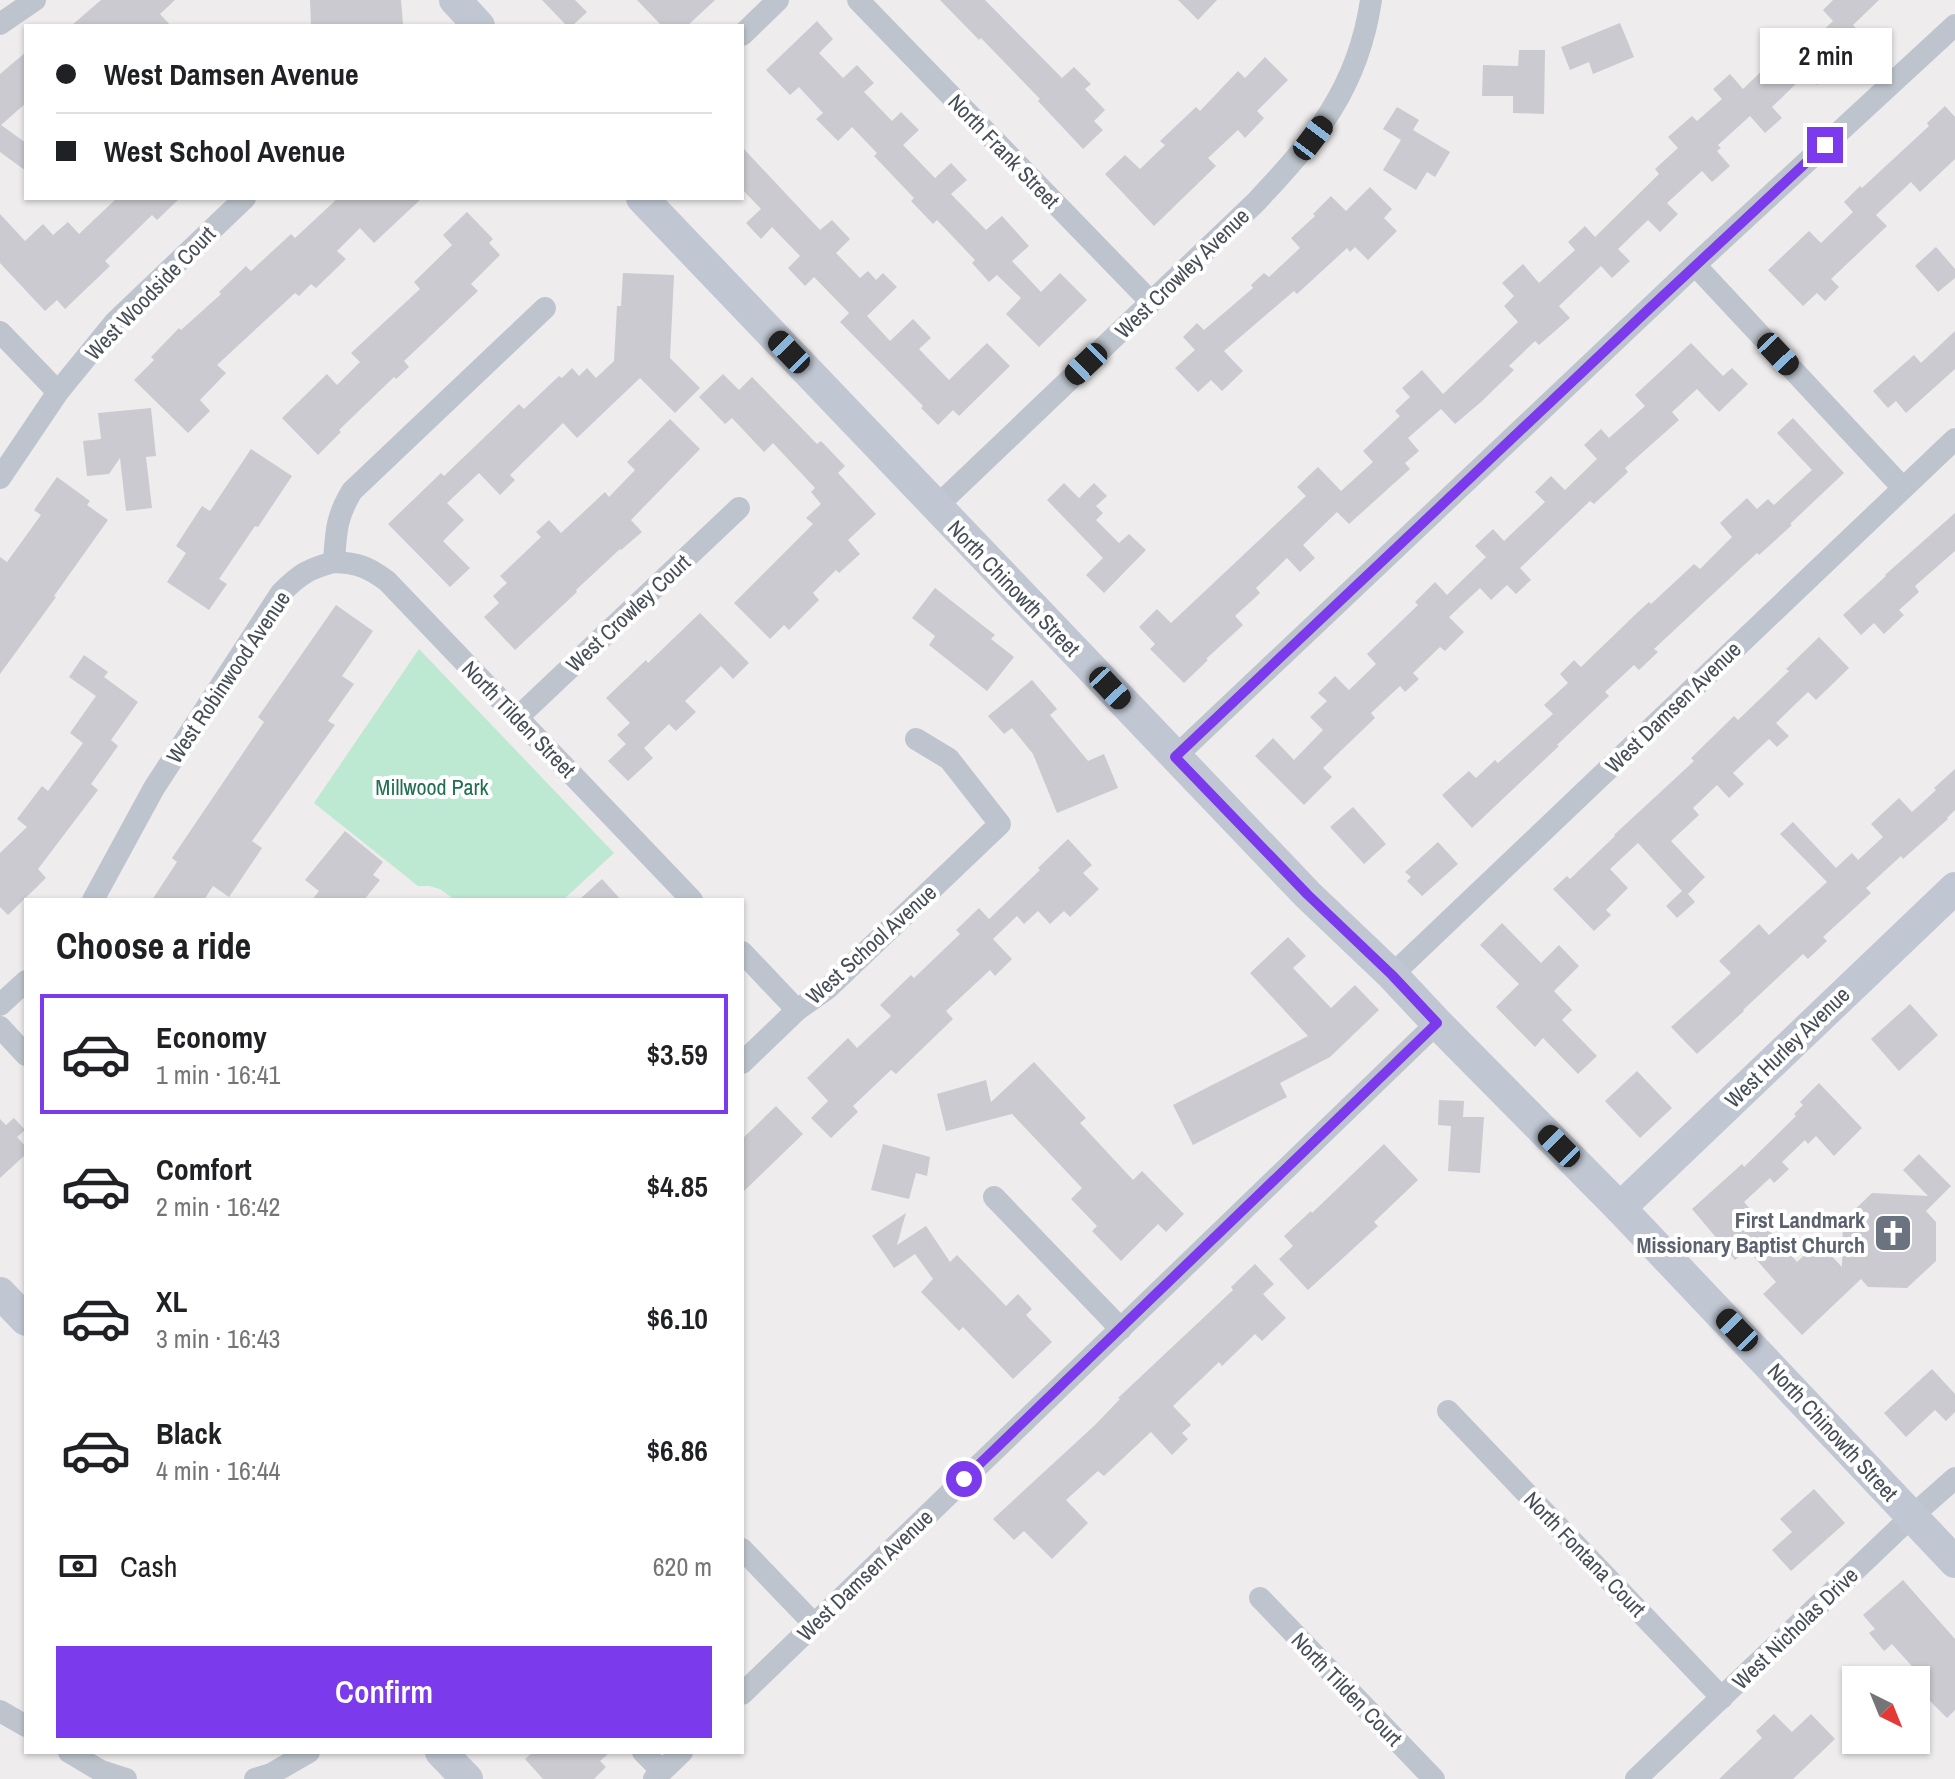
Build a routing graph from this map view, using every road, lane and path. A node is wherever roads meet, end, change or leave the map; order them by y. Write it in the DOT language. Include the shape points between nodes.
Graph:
graph roads {
  1 [pos="35,0"];
  2 [pos="455,0"];
  3 [pos="778,0"];
  4 [pos="858,0"];
  5 [pos="1371,0"];
  6 [pos="0,24"];
  7 [pos="477,24"];
  8 [pos="1955,25"];
  9 [pos="744,33"];
  10 [pos="243,200"];
  11 [pos="644,200"];
  12 [pos="1695,265"];
  13 [pos="1151,302"];
  14 [pos="545,308"];
  15 [pos="0,332"];
  16 [pos="58,392"];
  17 [pos="1955,439"];
  18 [pos="0,478"];
  19 [pos="1903,488"];
  20 [pos="936,507"];
  21 [pos="739,508"];
  22 [pos="334,562"];
  23 [pos="517,718"];
  24 [pos="916,739"];
  25 [pos="1175,757"];
  26 [pos="1955,888"];
  27 [pos="94,898"];
  28 [pos="690,898"];
  29 [pos="744,954"];
  30 [pos="1392,975"];
  31 [pos="24,983"];
  32 [pos="0,1005"];
  33 [pos="797,1010"];
  34 [pos="1437,1023"];
  35 [pos="0,1027"];
  36 [pos="24,1053"];
  37 [pos="744,1061"];
  38 [pos="994,1197"];
  39 [pos="1620,1208"];
  40 [pos="0,1293"];
  41 [pos="24,1318"];
  42 [pos="1121,1329"];
  43 [pos="1448,1411"];
  44 [pos="1955,1478"];
  45 [pos="1912,1516"];
  46 [pos="744,1551"];
  47 [pos="1955,1562"];
  48 [pos="1260,1598"];
  49 [pos="814,1624"];
  50 [pos="744,1692"];
  51 [pos="1722,1698"];
  52 [pos="0,1711"];
  53 [pos="24,1725"];
  54 [pos="72,1754"];
  55 [pos="306,1754"];
  56 [pos="443,1754"];
  57 [pos="644,1754"];
  58 [pos="680,1754"];
  59 [pos="658,1775"];
  60 [pos="126,1779"];
  61 [pos="255,1779"];
  62 [pos="467,1779"];
  63 [pos="1434,1779"];
  64 [pos="1636,1779"];
  1 -- 6 [label="street"];
  2 -- 7 [label="street"];
  3 -- 9 [label="street"];
  4 -- 13 [label="street, North Frank Street"];
  5 -- 13 [label="street, West Crowley Avenue" via="1352,73 1328,117 1256,202"];
  8 -- 12 [label="street"];
  10 -- 16 [label="street, West Woodside Court" via="115,322"];
  11 -- 20 [label="street, North Chinowth Street"];
  12 -- 19 [label="street"];
  12 -- 25 [label="street"];
  13 -- 20 [label="street, West Crowley Avenue"];
  14 -- 22 [label="street" via="352,491 337,523"];
  15 -- 16 [label="street"];
  16 -- 18 [label="street, West Woodside Court"];
  17 -- 19 [label="street, West Damsen Avenue"];
  19 -- 30 [label="street, West Damsen Avenue"];
  20 -- 25 [label="street, North Chinowth Street"];
  21 -- 23 [label="street, West Crowley Court"];
  22 -- 23 [label="street, North Tilden Street" via="354,562 387,581"];
  22 -- 27 [label="street, West Robinwood Avenue" via="309,569 281,593 154,788"];
  23 -- 28 [label="street, North Tilden Street"];
  24 -- 33 [label="street, West School Avenue" via="949,759 1000,824 827,989"];
  25 -- 30 [label="street, North Chinowth Street"];
  26 -- 39 [label="street, West Hurley Avenue"];
  29 -- 33 [label="street"];
  30 -- 34 [label="street, North Chinowth Street"];
  31 -- 32 [label="street"];
  33 -- 37 [label="street, West School Avenue"];
  34 -- 39 [label="street, North Chinowth Street"];
  34 -- 42 [label="street, West Damsen Avenue"];
  35 -- 36 [label="street"];
  38 -- 42 [label="street"];
  39 -- 45 [label="street, North Chinowth Street"];
  40 -- 41 [label="street"];
  42 -- 49 [label="street, West Damsen Avenue"];
  43 -- 51 [label="street, North Fontana Court"];
  44 -- 45 [label="street, West Nicholas Drive"];
  45 -- 47 [label="street, North Chinowth Street"];
  45 -- 51 [label="street, West Nicholas Drive"];
  46 -- 49 [label="street"];
  48 -- 63 [label="street, North Tilden Court"];
  49 -- 50 [label="street, West Damsen Avenue"];
  51 -- 64 [label="street, West Nicholas Drive"];
  52 -- 53 [label="street"];
  54 -- 60 [label="street"];
  55 -- 61 [label="street"];
  56 -- 62 [label="street"];
  57 -- 59 [label="street"];
  58 -- 59 [label="street"];
}
